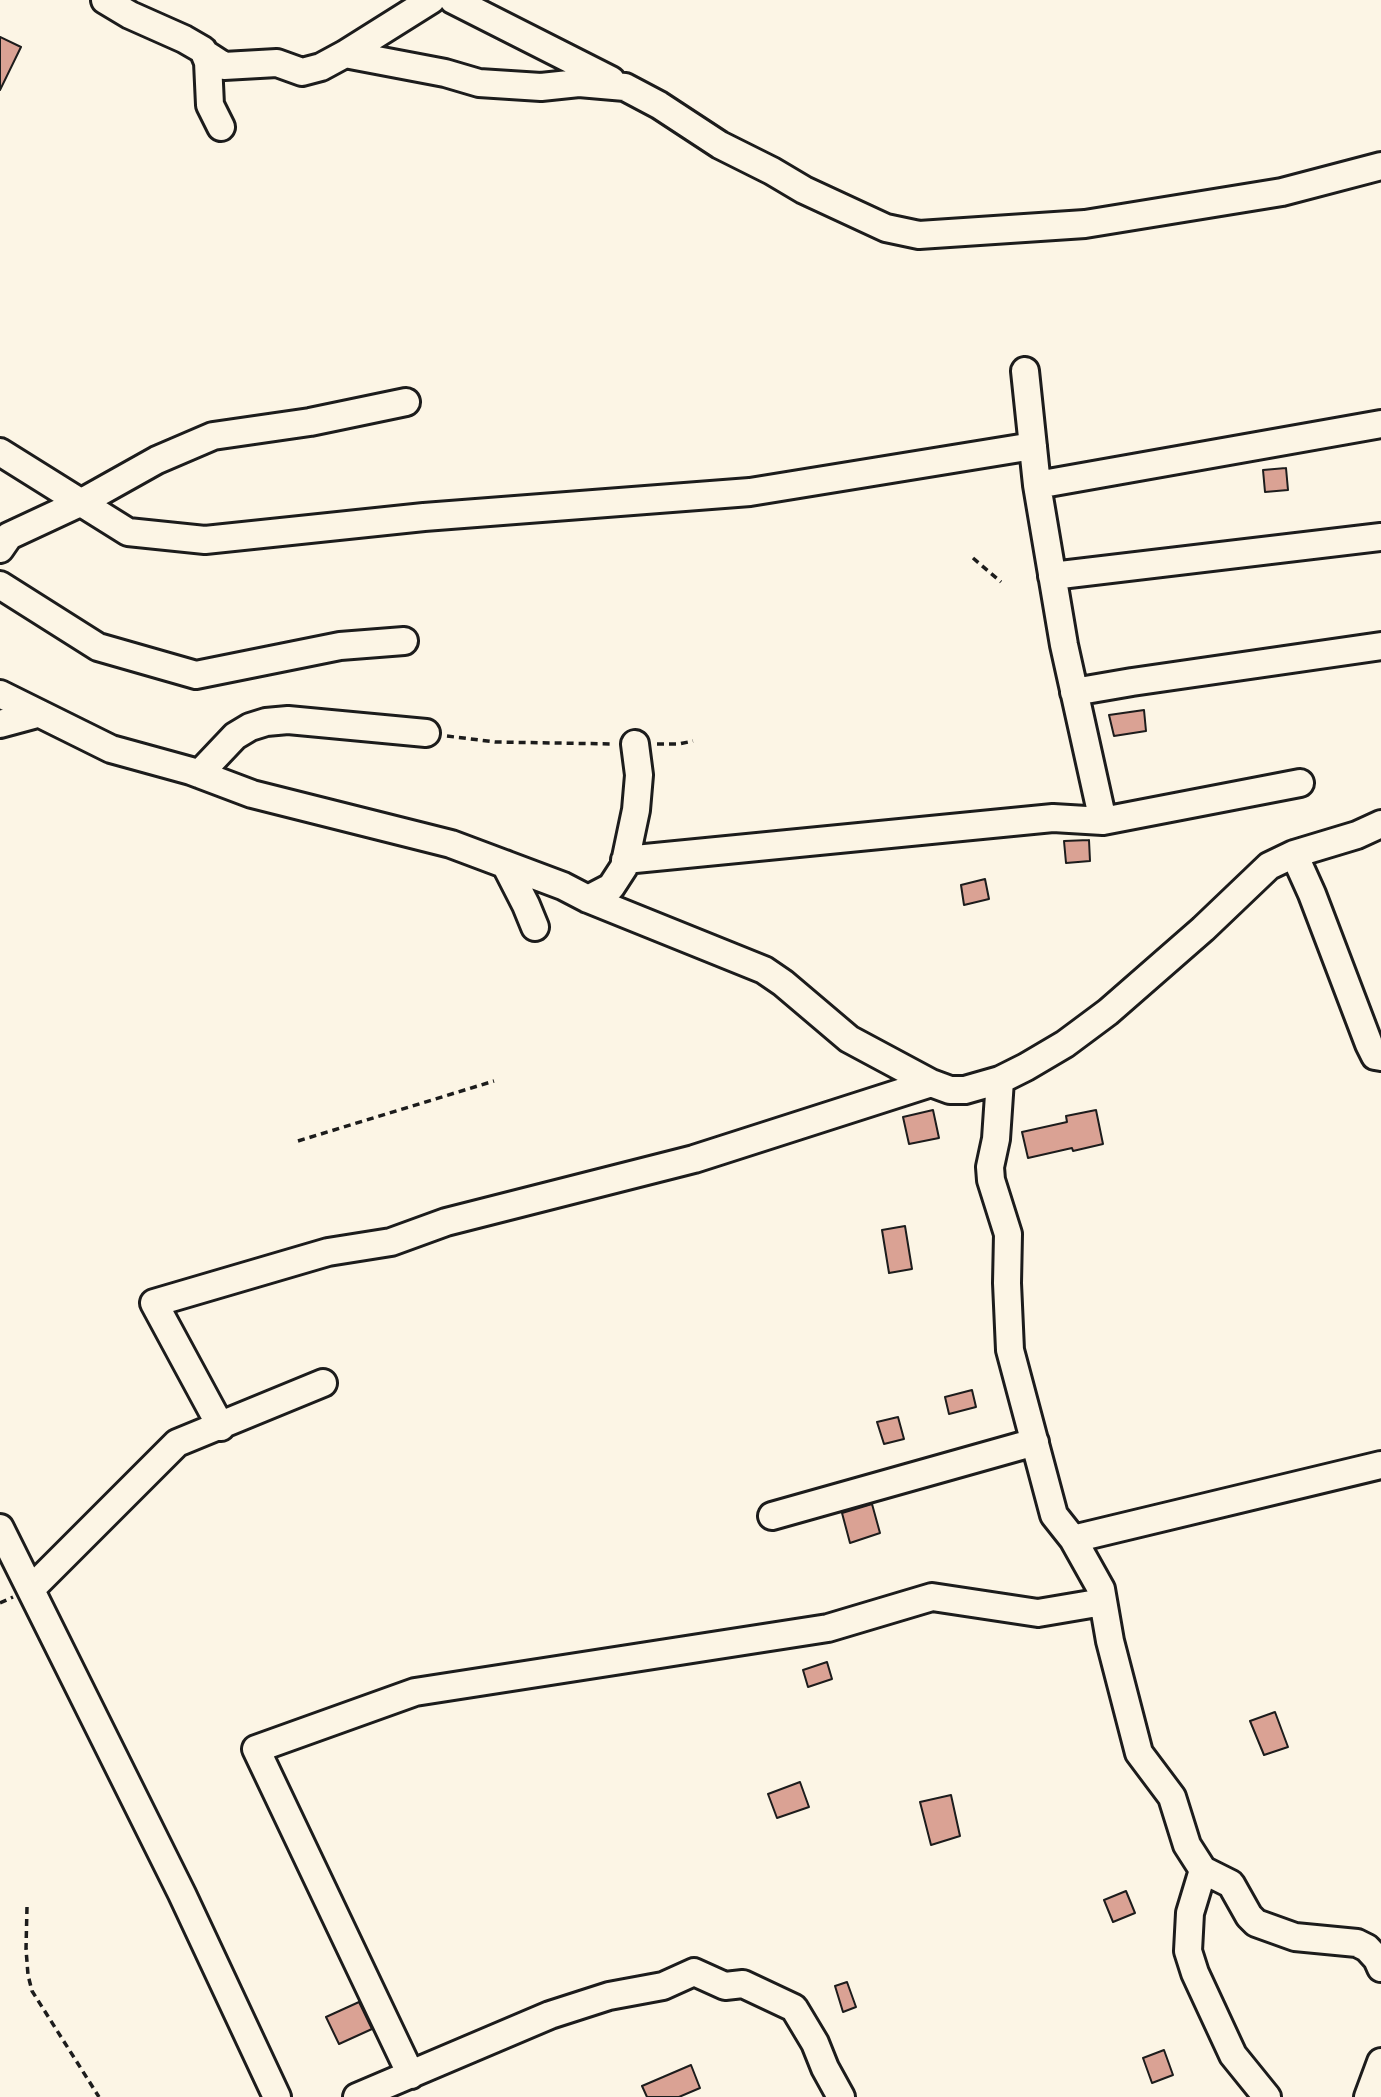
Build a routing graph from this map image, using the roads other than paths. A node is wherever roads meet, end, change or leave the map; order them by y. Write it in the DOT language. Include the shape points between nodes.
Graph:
graph roads {
  1 [pos="105,0"];
  2 [pos="431,0"];
  3 [pos="453,0"];
  4 [pos="345,54"];
  5 [pos="207,55"];
  6 [pos="246,67"];
  7 [pos="625,87"];
  8 [pos="1381,166"];
  9 [pos="1025,371"];
  10 [pos="406,402"];
  11 [pos="1381,424"];
  12 [pos="1032,446"];
  13 [pos="0,452"];
  14 [pos="1037,485"];
  15 [pos="82,502"];
  16 [pos="1381,537"];
  17 [pos="0,549"];
  18 [pos="1052,576"];
  19 [pos="0,585"];
  20 [pos="404,641"];
  21 [pos="1381,646"];
  22 [pos="1074,692"];
  23 [pos="0,694"];
  24 [pos="37,713"];
  25 [pos="0,724"];
  26 [pos="426,733"];
  27 [pos="635,744"];
  28 [pos="199,774"];
  29 [pos="1300,783"];
  30 [pos="1103,821"];
  31 [pos="1381,824"];
  32 [pos="1294,854"];
  33 [pos="625,860"];
  34 [pos="505,864"];
  35 [pos="588,899"];
  36 [pos="535,926"];
  37 [pos="1381,1058"];
  38 [pos="1000,1080"];
  39 [pos="931,1083"];
  40 [pos="323,1383"];
  41 [pos="221,1427"];
  42 [pos="1035,1442"];
  43 [pos="1381,1465"];
  44 [pos="772,1516"];
  45 [pos="0,1528"];
  46 [pos="1073,1539"];
  47 [pos="31,1589"];
  48 [pos="1103,1602"];
  49 [pos="1203,1870"];
  50 [pos="1381,1968"];
  51 [pos="1381,2062"];
  52 [pos="411,2075"];
  53 [pos="1373,2091"];
  54 [pos="277,2097"];
  55 [pos="357,2097"];
  56 [pos="841,2097"];
  57 [pos="1267,2097"];
  1 -- 5 [label="street" via="198,46"];
  2 -- 4 [label="street"];
  3 -- 7 [label="street"];
  4 -- 6 [label="street" via="312,71 277,63"];
  4 -- 7 [label="street" via="492,84"];
  5 -- 6 [label="street" via="224,66"];
  5 -- 6 [label="street" via="215,116 221,86"];
  7 -- 8 [label="street" via="804,190 886,228 919,235 1086,224 1282,192"];
  9 -- 12 [label="street"];
  10 -- 15 [label="street" via="213,436 157,460"];
  11 -- 14 [label="street"];
  12 -- 14 [label="street"];
  12 -- 15 [label="street" via="750,492 424,517 205,540 128,532"];
  13 -- 15 [label="street"];
  14 -- 18 [label="street"];
  15 -- 17 [label="street" via="9,536"];
  16 -- 18 [label="street"];
  18 -- 22 [label="street"];
  19 -- 20 [label="street" via="98,647 196,675 340,646"];
  21 -- 22 [label="street"];
  22 -- 30 [label="street"];
  23 -- 24 [label="street"];
  24 -- 25 [label="street"];
  24 -- 28 [label="street" via="111,749"];
  26 -- 28 [label="street" via="288,720 266,722 235,736"];
  27 -- 33 [label="street" via="639,775 636,810"];
  28 -- 34 [label="street" via="252,794 451,845"];
  29 -- 30 [label="street"];
  30 -- 33 [label="street" via="1053,818"];
  31 -- 32 [label="street"];
  32 -- 37 [label="street" via="1369,1044"];
  32 -- 38 [label="street" via="1269,866 1108,1012 1053,1051"];
  33 -- 35 [label="street" via="611,887"];
  34 -- 35 [label="street"];
  34 -- 36 [label="street"];
  35 -- 39 [label="street" via="764,970 849,1039"];
  38 -- 39 [label="street" via="965,1090"];
  38 -- 42 [label="street" via="991,1180 1008,1234 1010,1350"];
  39 -- 41 [label="street" via="694,1159 446,1222 391,1242 328,1252 154,1303"];
  40 -- 41 [label="street"];
  41 -- 47 [label="street" via="177,1444"];
  42 -- 44 [label="street"];
  42 -- 46 [label="street" via="1054,1515"];
  43 -- 46 [label="street"];
  45 -- 47 [label="street"];
  46 -- 48 [label="street" via="1096,1577"];
  47 -- 54 [label="street"];
  48 -- 49 [label="street" via="1139,1753 1172,1797 1187,1845"];
  48 -- 52 [label="street" via="1038,1613 932,1597 828,1628 415,1692 256,1749"];
  49 -- 50 [label="street" via="1231,1884 1256,1923 1295,1937 1357,1943 1367,1948"];
  49 -- 57 [label="street" via="1190,1913 1188,1951 1233,2055"];
  51 -- 53 [label="street"];
  52 -- 55 [label="street"];
  52 -- 56 [label="street" via="550,2015 663,1986 694,1972 725,1986 743,1984 794,2008"];
}
